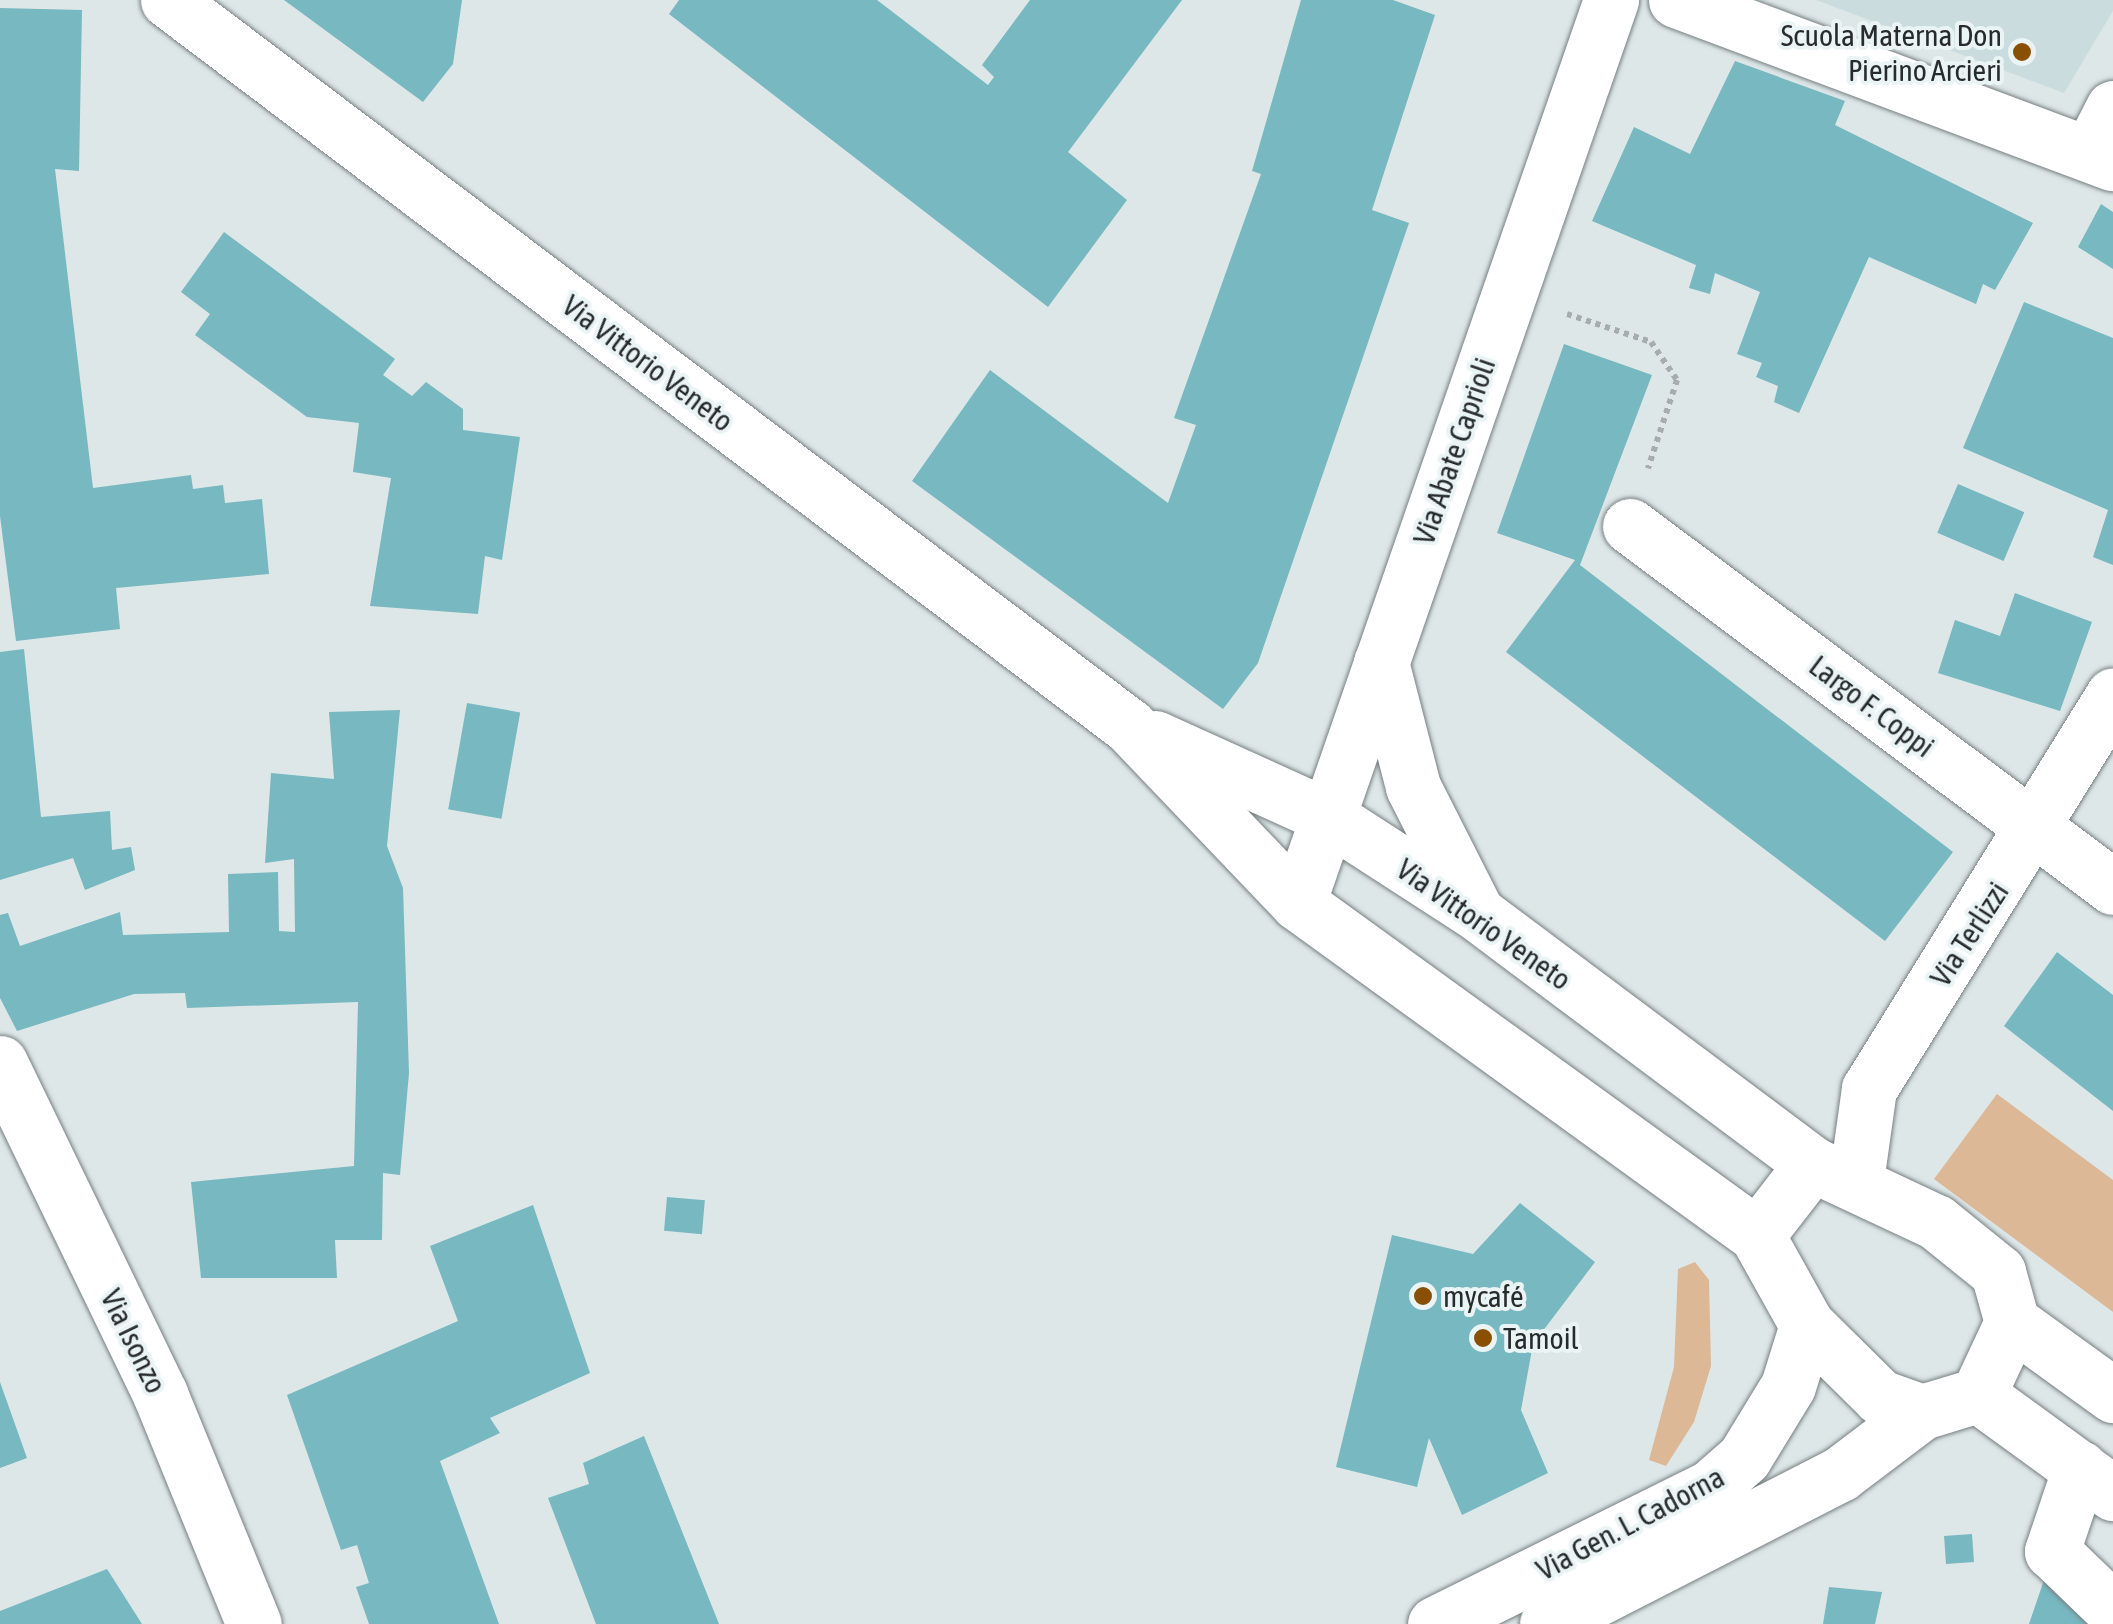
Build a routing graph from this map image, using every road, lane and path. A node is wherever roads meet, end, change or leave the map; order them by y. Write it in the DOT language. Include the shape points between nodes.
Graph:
graph roads {
  1 [pos="168,0"];
  2 [pos="1611,0"];
  3 [pos="1676,0"];
  4 [pos="2106,140"];
  5 [pos="1508,296"];
  6 [pos="1630,526"];
  7 [pos="1381,662"];
  8 [pos="2113,696"];
  9 [pos="1129,726"];
  10 [pos="1327,816"];
  11 [pos="2036,828"];
  12 [pos="2113,887"];
  13 [pos="1298,903"];
  14 [pos="1477,913"];
  15 [pos="0,1064"];
  16 [pos="1834,1172"];
  17 [pos="1756,1236"];
  18 [pos="2012,1322"];
  19 [pos="1807,1325"];
  20 [pos="1978,1395"];
  21 [pos="2113,1395"];
  22 [pos="1922,1412"];
  23 [pos="2096,1481"];
  24 [pos="2113,1610"];
  25 [pos="254,1624"];
  26 [pos="1435,1624"];
  27 [pos="1547,1624"];
  1 -- 9 [label="street, Via Vittorio Veneto"];
  2 -- 5 [label="street, Via Abate Caprioli"];
  3 -- 4 [label="street"];
  5 -- 6 [label="path" via="1651,342 1677,380"];
  5 -- 7 [label="street, Via Abate Caprioli"];
  6 -- 11 [label="street, Largo F. Coppi"];
  7 -- 10 [label="street, Via Abate Caprioli"];
  7 -- 14 [label="street" via="1414,787"];
  8 -- 11 [label="street, Via Terlizzi"];
  9 -- 10 [label="street, Via Vittorio Veneto"];
  9 -- 13 [label="street, Via Vittorio Veneto"];
  10 -- 13 [label="street, Via Abate Caprioli"];
  10 -- 14 [label="street, Via Vittorio Veneto"];
  11 -- 12 [label="street, Largo F. Coppi"];
  11 -- 16 [label="street, Via Terlizzi" via="1870,1088"];
  13 -- 17 [label="street, Via Vittorio Veneto"];
  14 -- 16 [label="street, Via Vittorio Veneto"];
  15 -- 25 [label="street, Via Isonzo" via="160,1394"];
  16 -- 17 [label="street"];
  16 -- 18 [label="street" via="1936,1222 1998,1272"];
  17 -- 19 [label="street"];
  18 -- 20 [label="street"];
  18 -- 21 [label="street"];
  19 -- 22 [label="street" via="1880,1397"];
  19 -- 26 [label="street, Via Gen. L. Cadorna" via="1788,1386 1744,1458 1710,1487"];
  20 -- 22 [label="street"];
  20 -- 23 [label="street"];
  22 -- 27 [label="street, Via Gen. L. Cadorna" via="1840,1474"];
  23 -- 24 [label="street" via="2052,1550"];
}
